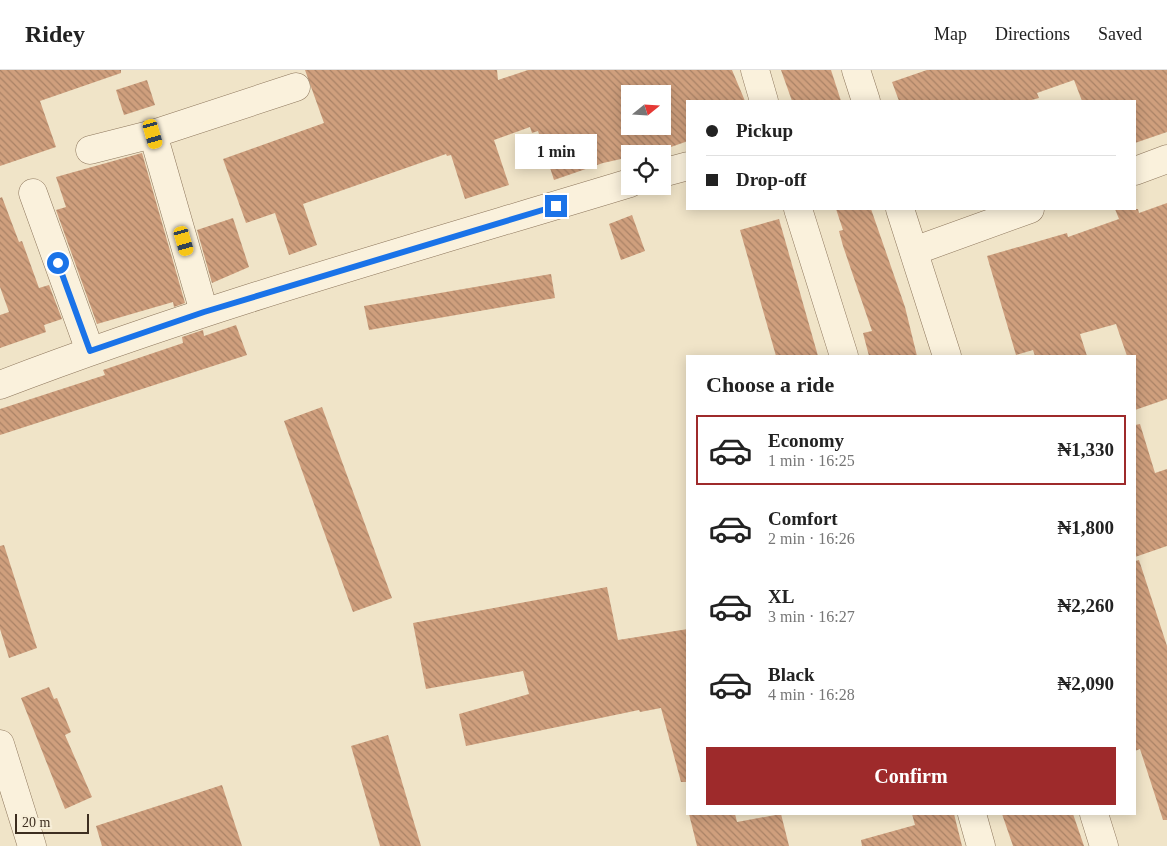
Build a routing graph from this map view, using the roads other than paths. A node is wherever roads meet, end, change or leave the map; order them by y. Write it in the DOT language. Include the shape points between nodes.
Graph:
graph roads {
  1 [pos="755,70"];
  2 [pos="856,70"];
  3 [pos="296,87"];
  4 [pos="764,100"];
  5 [pos="866,100"];
  6 [pos="153,134"];
  7 [pos="90,150"];
  8 [pos="1167,159"];
  9 [pos="686,167"];
  10 [pos="671,171"];
  11 [pos="1136,171"];
  12 [pos="621,186"];
  13 [pos="33,193"];
  14 [pos="798,210"];
  15 [pos="900,210"];
  16 [pos="1027,210"];
  17 [pos="914,251"];
  18 [pos="204,312"];
  19 [pos="90,351"];
  20 [pos="844,355"];
  21 [pos="947,355"];
  22 [pos="0,385"];
  23 [pos="0,744"];
  24 [pos="972,815"];
  25 [pos="1094,815"];
  26 [pos="32,846"];
  27 [pos="981,846"];
  28 [pos="1104,846"];
  1 -- 4 [label="street"];
  2 -- 5 [label="street"];
  3 -- 6 [label="street"];
  6 -- 7 [label="street"];
  6 -- 18 [label="street"];
  8 -- 11 [label="street"];
  9 -- 10 [label="street"];
  12 -- 18 [label="street"];
  13 -- 19 [label="street"];
  14 -- 20 [label="street"];
  15 -- 17 [label="street"];
  16 -- 17 [label="street"];
  17 -- 21 [label="street"];
  18 -- 19 [label="street"];
  19 -- 22 [label="street"];
  23 -- 26 [label="street"];
  24 -- 27 [label="street"];
  25 -- 28 [label="street"];
}
